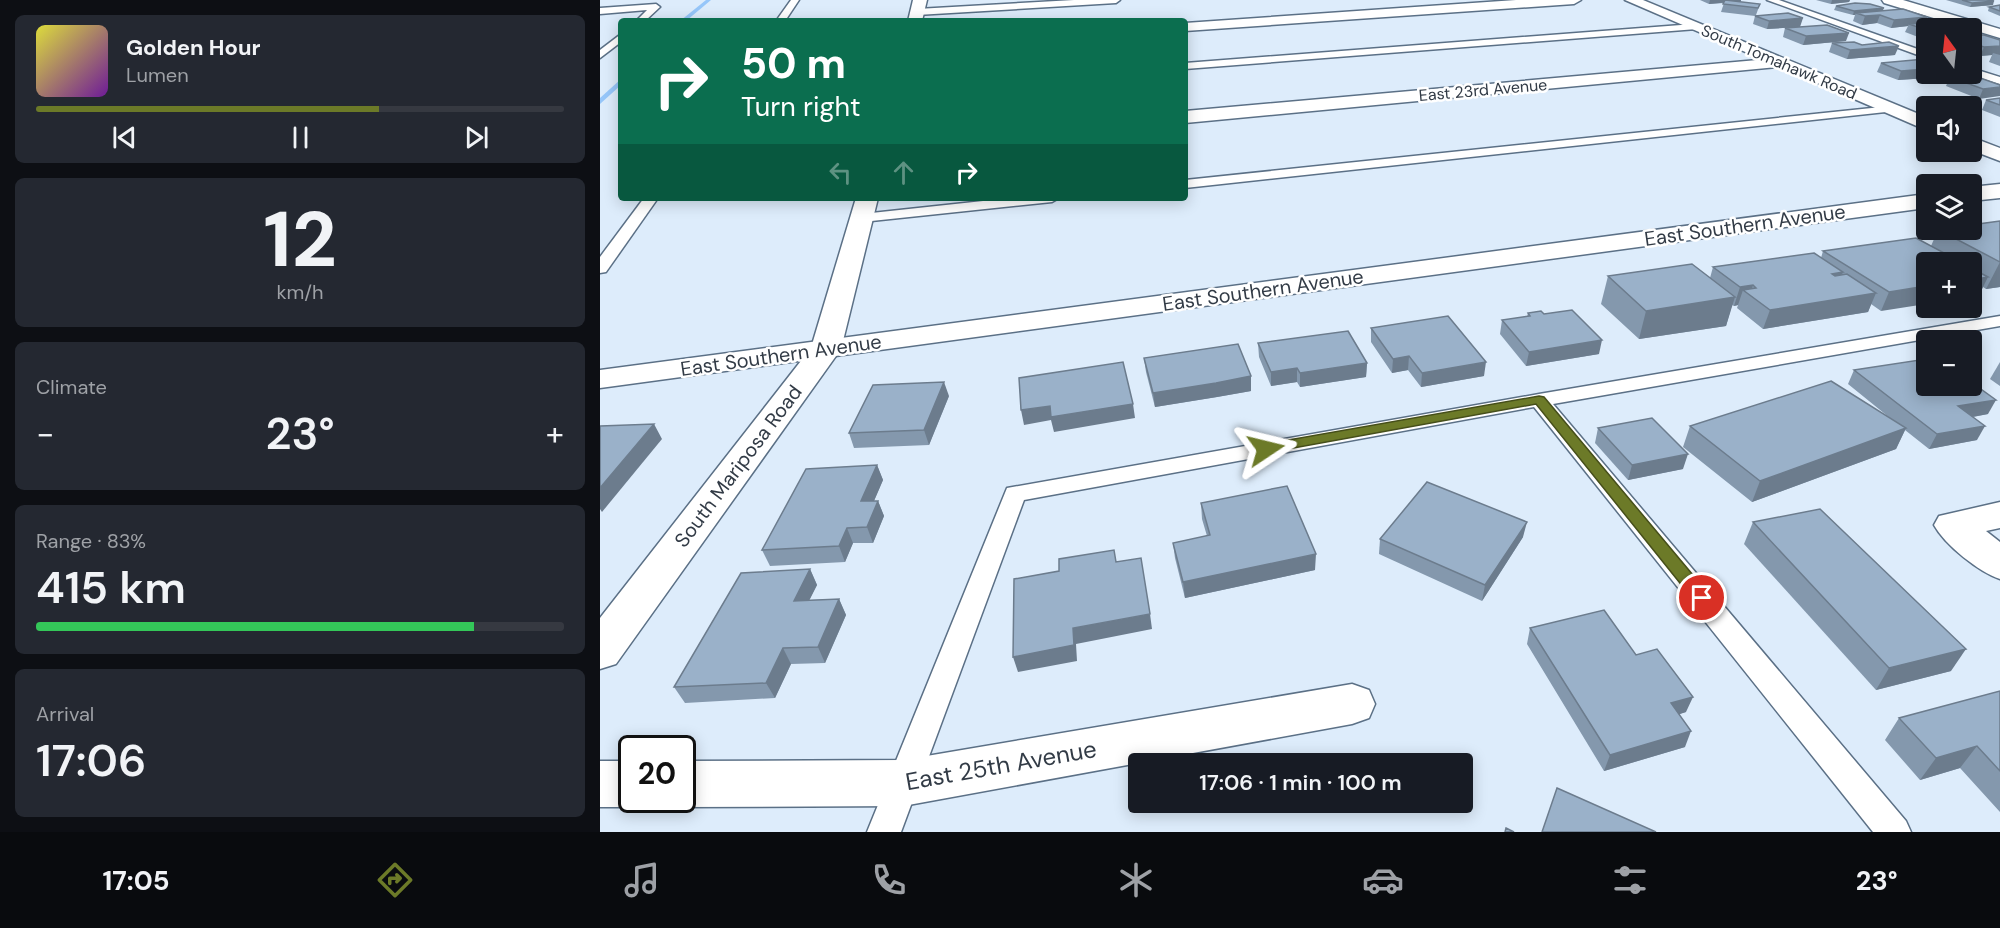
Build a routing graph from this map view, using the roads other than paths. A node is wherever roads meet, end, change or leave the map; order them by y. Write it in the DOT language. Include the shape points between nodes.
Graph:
graph roads {
  1 [pos="795,0"];
  2 [pos="1116,0"];
  3 [pos="1574,0"];
  4 [pos="1632,0"];
  5 [pos="1771,0"];
  6 [pos="1889,0"];
  7 [pos="600,11"];
  8 [pos="917,11"];
  9 [pos="643,18"];
  10 [pos="782,18"];
  11 [pos="1188,27"];
  12 [pos="1694,27"];
  13 [pos="2000,34"];
  14 [pos="618,40"];
  15 [pos="1916,51"];
  16 [pos="600,55"];
  17 [pos="1781,63"];
  18 [pos="1188,66"];
  19 [pos="1982,75"];
  20 [pos="2000,81"];
  21 [pos="1891,109"];
  22 [pos="1188,117"];
  23 [pos="1916,120"];
  24 [pos="1982,148"];
  25 [pos="2000,155"];
  26 [pos="1188,184"];
  27 [pos="2000,190"];
  28 [pos="1982,192"];
  29 [pos="649,201"];
  30 [pos="996,201"];
  31 [pos="1916,202"];
  32 [pos="864,208"];
  33 [pos="600,268"];
  34 [pos="2000,321"];
  35 [pos="826,349"];
  36 [pos="600,379"];
  37 [pos="1539,400"];
  38 [pos="2000,515"];
  39 [pos="2000,564"];
  40 [pos="600,651"];
  41 [pos="1352,704"];
  42 [pos="903,783"];
  43 [pos="600,784"];
  44 [pos="618,784"];
  45 [pos="696,784"];
  46 [pos="884,832"];
  47 [pos="1894,832"];
  1 -- 10 [label="lane"];
  2 -- 8 [label="lane"];
  3 -- 11 [label="street"];
  4 -- 12 [label="street, South Tomahawk Road"];
  5 -- 15 [label="lane"];
  6 -- 13 [label="street"];
  7 -- 9 [label="lane" via="656,7"];
  12 -- 17 [label="street, South Tomahawk Road"];
  12 -- 18 [label="lane"];
  14 -- 16 [label="lane"];
  17 -- 21 [label="street, South Tomahawk Road"];
  17 -- 22 [label="street, East 23rd Avenue"];
  19 -- 20 [label="lane"];
  21 -- 23 [label="street, South Tomahawk Road"];
  21 -- 26 [label="lane"];
  24 -- 25 [label="street"];
  27 -- 28 [label="street"];
  29 -- 33 [label="lane"];
  30 -- 32 [label="lane"];
  31 -- 35 [label="street, East Southern Avenue"];
  32 -- 35 [label="street, South Mariposa Road"];
  34 -- 37 [label="lane"];
  35 -- 36 [label="street, East Southern Avenue"];
  35 -- 40 [label="street, South Mariposa Road"];
  37 -- 42 [label="lane" via="1015,494"];
  37 -- 47 [label="lane"];
  38 -- 39 [label="street" via="1953,525"];
  41 -- 42 [label="street, East 25th Avenue"];
  42 -- 45 [label="street, East 25th Avenue"];
  42 -- 46 [label="lane"];
  43 -- 44 [label="street"];
}
